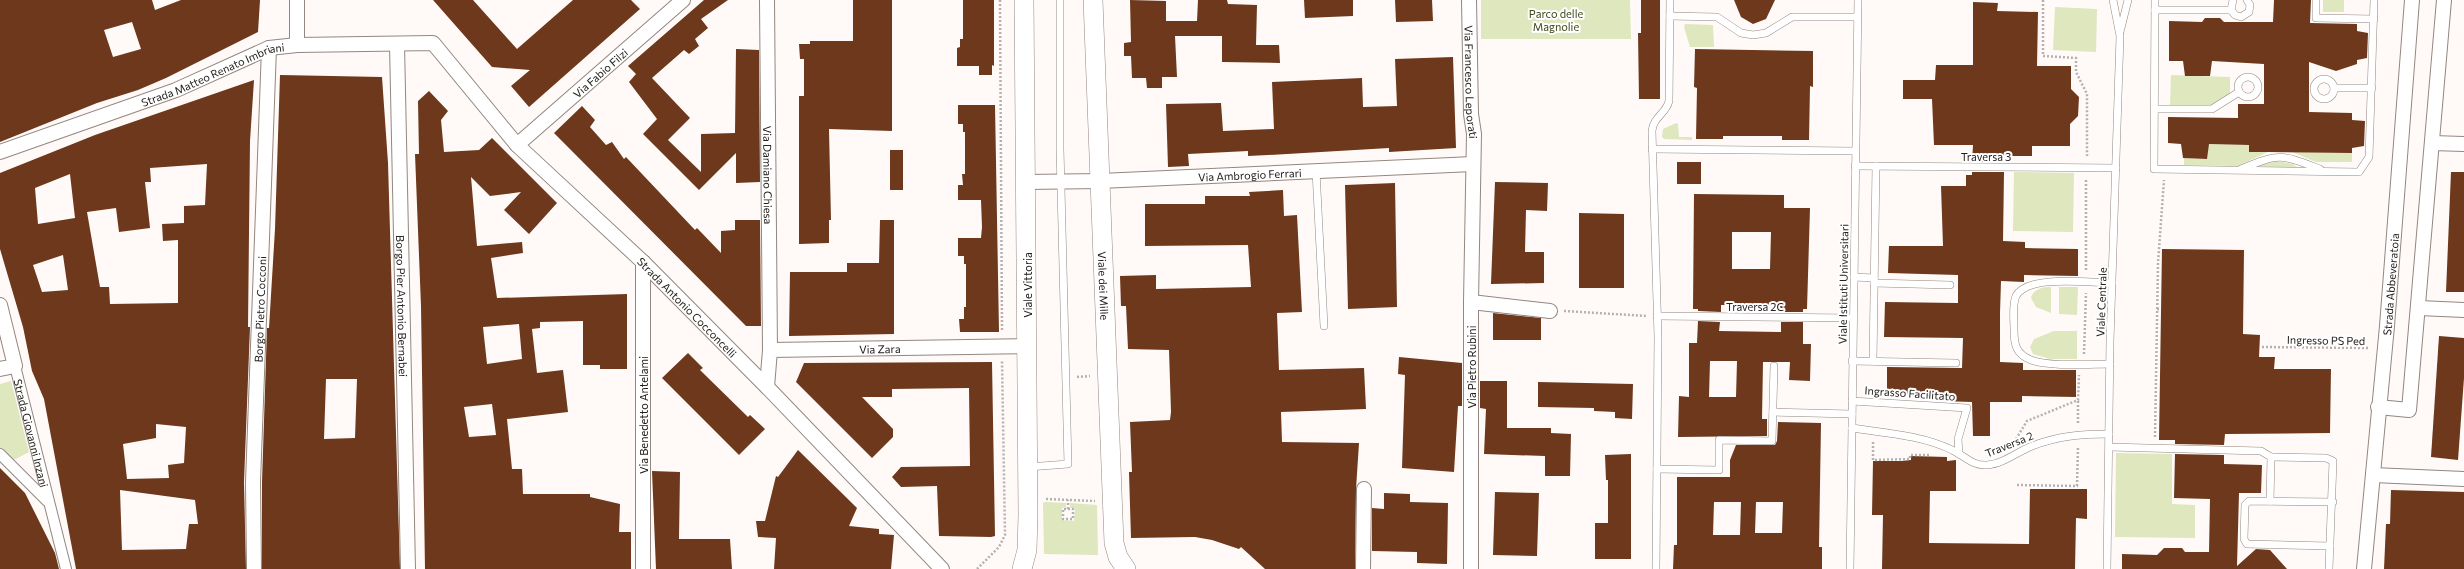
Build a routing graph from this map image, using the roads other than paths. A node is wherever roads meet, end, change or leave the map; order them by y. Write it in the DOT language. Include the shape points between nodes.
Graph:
graph roads {
  1 [pos="297,0"];
  2 [pos="683,0"];
  3 [pos="768,0"];
  4 [pos="1024,0"];
  5 [pos="1060,0"];
  6 [pos="1093,0"];
  7 [pos="1470,0"];
  8 [pos="1670,0"];
  9 [pos="1858,0"];
  10 [pos="2113,0"];
  11 [pos="2128,0"];
  12 [pos="2155,0"];
  13 [pos="2233,0"];
  14 [pos="2247,0"];
  15 [pos="2316,0"];
  16 [pos="2374,0"];
  17 [pos="2412,0"];
  18 [pos="2444,0"];
  19 [pos="2155,10"];
  20 [pos="2231,10"];
  21 [pos="1670,16"];
  22 [pos="1857,17"];
  23 [pos="2374,19"];
  24 [pos="2120,36"];
  25 [pos="434,43"];
  26 [pos="397,44"];
  27 [pos="297,45"];
  28 [pos="269,48"];
  29 [pos="2334,88"];
  30 [pos="2372,88"];
  31 [pos="2239,92"];
  32 [pos="2156,109"];
  33 [pos="2432,143"];
  34 [pos="2464,144"];
  35 [pos="517,145"];
  36 [pos="1652,149"];
  37 [pos="1855,151"];
  38 [pos="0,152"];
  39 [pos="1473,164"];
  40 [pos="1855,166"];
  41 [pos="1876,166"];
  42 [pos="2116,168"];
  43 [pos="2237,170"];
  44 [pos="1316,171"];
  45 [pos="2326,171"];
  46 [pos="1061,181"];
  47 [pos="1100,181"];
  48 [pos="1026,182"];
  49 [pos="642,262"];
  50 [pos="1854,277"];
  51 [pos="1874,280"];
  52 [pos="2112,283"];
  53 [pos="1950,285"];
  54 [pos="1471,302"];
  55 [pos="0,305"];
  56 [pos="2419,308"];
  57 [pos="2464,310"];
  58 [pos="1550,311"];
  59 [pos="1658,316"];
  60 [pos="1853,318"];
  61 [pos="1324,326"];
  62 [pos="1027,346"];
  63 [pos="770,350"];
  64 [pos="1852,361"];
  65 [pos="1873,361"];
  66 [pos="1956,362"];
  67 [pos="2110,364"];
  68 [pos="15,366"];
  69 [pos="1774,366"];
  70 [pos="0,369"];
  71 [pos="767,387"];
  72 [pos="1852,401"];
  73 [pos="2378,407"];
  74 [pos="1773,412"];
  75 [pos="1852,414"];
  76 [pos="1852,428"];
  77 [pos="2109,434"];
  78 [pos="2109,446"];
  79 [pos="0,454"];
  80 [pos="1959,454"];
  81 [pos="2271,457"];
  82 [pos="1028,467"];
  83 [pos="1657,469"];
  84 [pos="2373,475"];
  85 [pos="2464,480"];
  86 [pos="1364,489"];
  87 [pos="47,501"];
  88 [pos="2270,501"];
  89 [pos="2333,502"];
  90 [pos="2330,546"];
  91 [pos="66,569"];
  92 [pos="254,569"];
  93 [pos="408,569"];
  94 [pos="643,569"];
  95 [pos="942,569"];
  96 [pos="1022,569"];
  97 [pos="1126,569"];
  98 [pos="1363,569"];
  99 [pos="1471,569"];
  100 [pos="1656,569"];
  101 [pos="1850,569"];
  102 [pos="2107,569"];
  103 [pos="2329,569"];
  104 [pos="2364,569"];
  1 -- 27 [label="street"];
  2 -- 35 [label="street, Via Fabio Filzi"];
  3 -- 63 [label="street, Via Damiano Chiesa"];
  4 -- 48 [label="main road, Viale Vittoria"];
  5 -- 46 [label="lane"];
  6 -- 47 [label="main road, Viale dei Mille"];
  7 -- 39 [label="street, Via Francesco Leporati"];
  8 -- 21 [label="lane"];
  9 -- 22 [label="lane, Viale Istituti Universitari"];
  10 -- 24 [label="lane"];
  11 -- 24 [label="lane"];
  12 -- 19 [label="lane"];
  13 -- 20 [label="lane"];
  14 -- 20 [label="lane" via="2250,8 2247,14 2238,17"];
  15 -- 23 [label="lane" via="2316,18"];
  16 -- 23 [label="lane"];
  17 -- 73 [label="street, Strada Abbeveratoia" via="2385,349"];
  18 -- 33 [label="street"];
  19 -- 20 [label="lane"];
  19 -- 32 [label="lane"];
  21 -- 22 [label="lane" via="1717,17 1741,33 1753,35 1766,33 1792,18"];
  21 -- 36 [label="lane" via="1669,104 1653,124"];
  22 -- 37 [label="lane, Viale Istituti Universitari"];
  23 -- 30 [label="lane"];
  24 -- 42 [label="lane, Viale Centrale"];
  25 -- 26 [label="street, Strada Matteo Renato Imbriani"];
  25 -- 35 [label="street, Strada Antonio Cocconcelli"];
  26 -- 27 [label="street, Strada Matteo Renato Imbriani"];
  26 -- 93 [label="street, Borgo Pier Antonio Bernabei"];
  27 -- 28 [label="street, Strada Matteo Renato Imbriani"];
  28 -- 38 [label="street, Strada Matteo Renato Imbriani" via="176,90"];
  28 -- 92 [label="street, Borgo Pietro Cocconi" via="253,482"];
  29 -- 30 [label="lane"];
  30 -- 45 [label="lane" via="2369,157 2359,172"];
  31 -- 32 [label="lane" via="2212,109"];
  32 -- 43 [label="lane" via="2154,169"];
  33 -- 34 [label="street"];
  33 -- 56 [label="street"];
  35 -- 49 [label="street, Strada Antonio Cocconcelli"];
  36 -- 37 [label="lane"];
  36 -- 59 [label="lane"];
  37 -- 40 [label="lane, Viale Istituti Universitari"];
  39 -- 44 [label="street, Via Ambrogio Ferrari"];
  39 -- 54 [label="street, Via Pietro Rubini"];
  40 -- 41 [label="lane, Traversa 3"];
  40 -- 50 [label="lane, Viale Istituti Universitari"];
  41 -- 42 [label="lane, Traversa 3"];
  41 -- 51 [label="lane"];
  42 -- 52 [label="lane, Viale Centrale"];
  43 -- 45 [label="lane"];
  43 -- 45 [label="lane" via="2271,157 2287,157"];
  44 -- 47 [label="street, Via Ambrogio Ferrari"];
  44 -- 61 [label="lane"];
  46 -- 47 [label="street, Via Ambrogio Ferrari"];
  46 -- 48 [label="street, Via Ambrogio Ferrari"];
  46 -- 82 [label="lane" via="1068,464"];
  47 -- 97 [label="main road, Viale dei Mille" via="1114,543 1118,557"];
  48 -- 62 [label="main road, Viale Vittoria"];
  49 -- 71 [label="street, Strada Antonio Cocconcelli"];
  49 -- 94 [label="street, Via Benedetto Antelami"];
  50 -- 51 [label="lane"];
  50 -- 60 [label="lane, Viale Istituti Universitari"];
  51 -- 53 [label="lane"];
  51 -- 65 [label="lane"];
  52 -- 67 [label="lane, Viale Centrale"];
  52 -- 67 [label="lane" via="2034,283 2020,291 2014,303 2014,342 2019,353 2039,363"];
  54 -- 58 [label="street"];
  54 -- 99 [label="street, Via Pietro Rubini"];
  55 -- 68 [label="street, Strada Giovanni Inzani"];
  56 -- 57 [label="street"];
  56 -- 73 [label="street" via="2409,410"];
  59 -- 60 [label="lane, Traversa 2C"];
  59 -- 83 [label="lane"];
  60 -- 64 [label="lane, Viale Istituti Universitari"];
  62 -- 63 [label="street, Via Zara"];
  62 -- 82 [label="main road, Viale Vittoria"];
  63 -- 71 [label="street"];
  64 -- 65 [label="lane"];
  64 -- 72 [label="lane, Viale Istituti Universitari"];
  65 -- 66 [label="lane"];
  67 -- 77 [label="lane, Viale Centrale"];
  68 -- 70 [label="street, Strada Giovanni Inzani"];
  68 -- 87 [label="street, Strada Giovanni Inzani"];
  69 -- 74 [label="lane"];
  71 -- 95 [label="street, Strada Antonio Cocconcelli"];
  72 -- 75 [label="lane, Viale Istituti Universitari"];
  72 -- 80 [label="lane, Ingrasso Facilitato" via="1967,408 1958,439"];
  73 -- 84 [label="street, Strada Abbeveratoia"];
  74 -- 75 [label="lane"];
  74 -- 83 [label="lane" via="1772,442 1719,440 1718,470"];
  75 -- 76 [label="lane, Viale Istituti Universitari"];
  76 -- 80 [label="lane, Traversa 2" via="1926,441"];
  76 -- 101 [label="lane, Viale Istituti Universitari"];
  77 -- 78 [label="lane, Viale Centrale"];
  77 -- 80 [label="lane, Traversa 2" via="2078,434 2044,441 1989,465 1976,465"];
  78 -- 81 [label="lane" via="2261,450"];
  78 -- 102 [label="lane, Viale Centrale"];
  79 -- 87 [label="street, Strada Giovanni Inzani"];
  81 -- 88 [label="lane"];
  81 -- 89 [label="lane" via="2331,459 2334,466"];
  82 -- 96 [label="main road, Viale Vittoria" via="1028,534"];
  83 -- 100 [label="lane"];
  84 -- 85 [label="street"];
  84 -- 104 [label="street, Strada Abbeveratoia"];
  86 -- 98 [label="street"];
  87 -- 91 [label="street, Strada Giovanni Inzani"];
  88 -- 89 [label="lane"];
  88 -- 90 [label="lane" via="2245,503 2245,543"];
  89 -- 90 [label="lane"];
  90 -- 103 [label="lane"];
}
